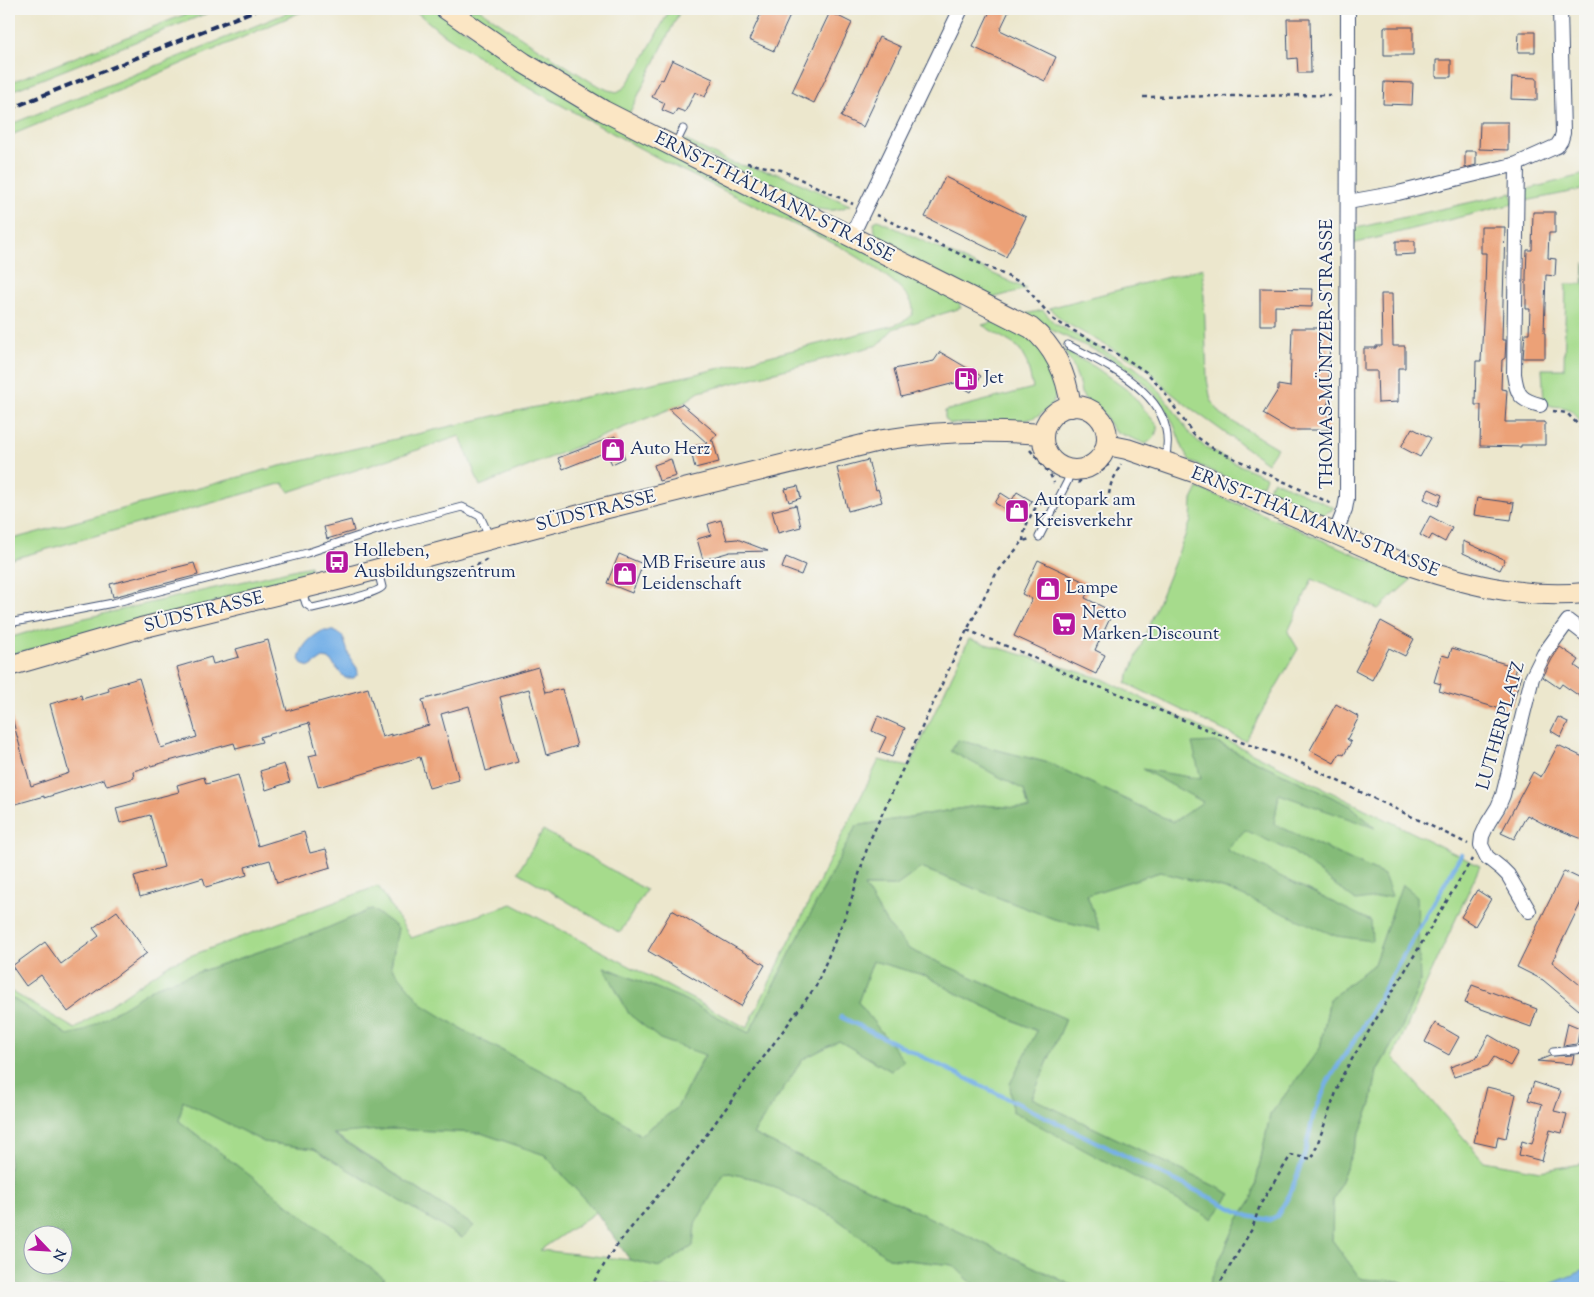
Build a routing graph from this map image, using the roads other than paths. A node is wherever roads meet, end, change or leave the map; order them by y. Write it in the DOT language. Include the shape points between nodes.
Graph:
graph roads {
  1 [pos="446,9"];
  2 [pos="961,9"];
  3 [pos="1348,9"];
  4 [pos="1560,9"];
  5 [pos="683,129"];
  6 [pos="674,148"];
  7 [pos="1517,164"];
  8 [pos="1348,202"];
  9 [pos="852,237"];
  10 [pos="1068,345"];
  11 [pos="1540,405"];
  12 [pos="1071,407"];
  13 [pos="1044,434"];
  14 [pos="1107,446"];
  15 [pos="1164,461"];
  16 [pos="1071,470"];
  17 [pos="1335,534"];
  18 [pos="1039,537"];
  19 [pos="491,540"];
  20 [pos="1585,593"];
  21 [pos="9,623"];
  22 [pos="1585,634"];
  23 [pos="9,666"];
  24 [pos="1528,911"];
  25 [pos="1585,1049"];
  26 [pos="1553,1052"];
  1 -- 6 [label="main road, ERNST-THÄLMANN-STRASSE" via="561,86"];
  2 -- 9 [label="street"];
  3 -- 8 [label="street, THOMAS-MÜNTZER-STRASSE"];
  4 -- 7 [label="street, THOMAS-MÜNTZER-STRASSE" via="1563,133 1557,146"];
  5 -- 6 [label="lane"];
  6 -- 9 [label="main road, ERNST-THÄLMANN-STRASSE"];
  7 -- 8 [label="street, THOMAS-MÜNTZER-STRASSE"];
  7 -- 11 [label="street" via="1514,374 1521,397"];
  8 -- 17 [label="street, THOMAS-MÜNTZER-STRASSE" via="1347,498"];
  9 -- 12 [label="main road, ERNST-THÄLMANN-STRASSE" via="1031,328 1046,344 1065,374"];
  10 -- 15 [label="lane" via="1123,375 1154,404 1168,438"];
  12 -- 13 [label="main road" via="1052,417"];
  12 -- 14 [label="main road" via="1087,408 1101,419 1106,427"];
  13 -- 16 [label="main road" via="1048,456 1055,464"];
  13 -- 19 [label="main road, SÜDSTRASSE" via="975,431 883,440"];
  14 -- 15 [label="main road, ERNST-THÄLMANN-STRASSE"];
  14 -- 16 [label="main road" via="1103,455 1086,469"];
  15 -- 17 [label="main road, ERNST-THÄLMANN-STRASSE"];
  16 -- 18 [label="lane"];
  17 -- 20 [label="main road, ERNST-THÄLMANN-STRASSE" via="1400,562 1485,587 1536,594"];
  19 -- 21 [label="lane" via="480,516 462,507 215,577 113,603"];
  19 -- 23 [label="main road, SÜDSTRASSE" via="141,628"];
  22 -- 24 [label="street, LUTHERPLATZ" via="1568,621 1544,654 1532,678 1503,795 1482,836 1481,845 1487,857 1508,875"];
  25 -- 26 [label="lane"];
}
